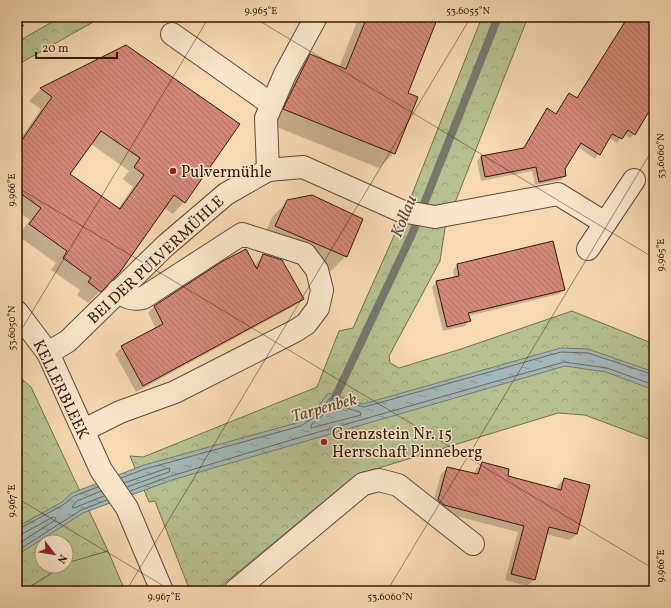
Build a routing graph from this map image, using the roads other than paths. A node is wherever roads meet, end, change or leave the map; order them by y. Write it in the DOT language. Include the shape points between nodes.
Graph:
graph roads {
  1 [pos="316,17"];
  2 [pos="172,34"];
  3 [pos="271,104"];
  4 [pos="268,170"];
  5 [pos="634,180"];
  6 [pos="605,223"];
  7 [pos="588,249"];
  8 [pos="118,291"];
  9 [pos="17,312"];
  10 [pos="48,353"];
  11 [pos="84,430"];
  12 [pos="473,544"];
  13 [pos="162,591"];
  14 [pos="235,591"];
  1 -- 3 [label="street"];
  2 -- 3 [label="street"];
  3 -- 4 [label="street" via="266,118"];
  4 -- 6 [label="street, BEI DER PULVERMÜHLE" via="303,167 401,211 435,217 558,194"];
  4 -- 8 [label="street, BEI DER PULVERMÜHLE" via="226,194 165,246"];
  5 -- 6 [label="street"];
  6 -- 7 [label="street"];
  8 -- 10 [label="street, BEI DER PULVERMÜHLE" via="68,341"];
  8 -- 11 [label="street" via="127,298 143,298 242,234 305,254 316,270 322,290 318,308 306,324 295,331 175,392 120,412"];
  9 -- 10 [label="street, KELLERBLEEK"];
  10 -- 11 [label="street, KELLERBLEEK"];
  11 -- 13 [label="street, KELLERBLEEK" via="101,470 127,508"];
  12 -- 14 [label="street" via="398,485 380,480 363,484"];
}
